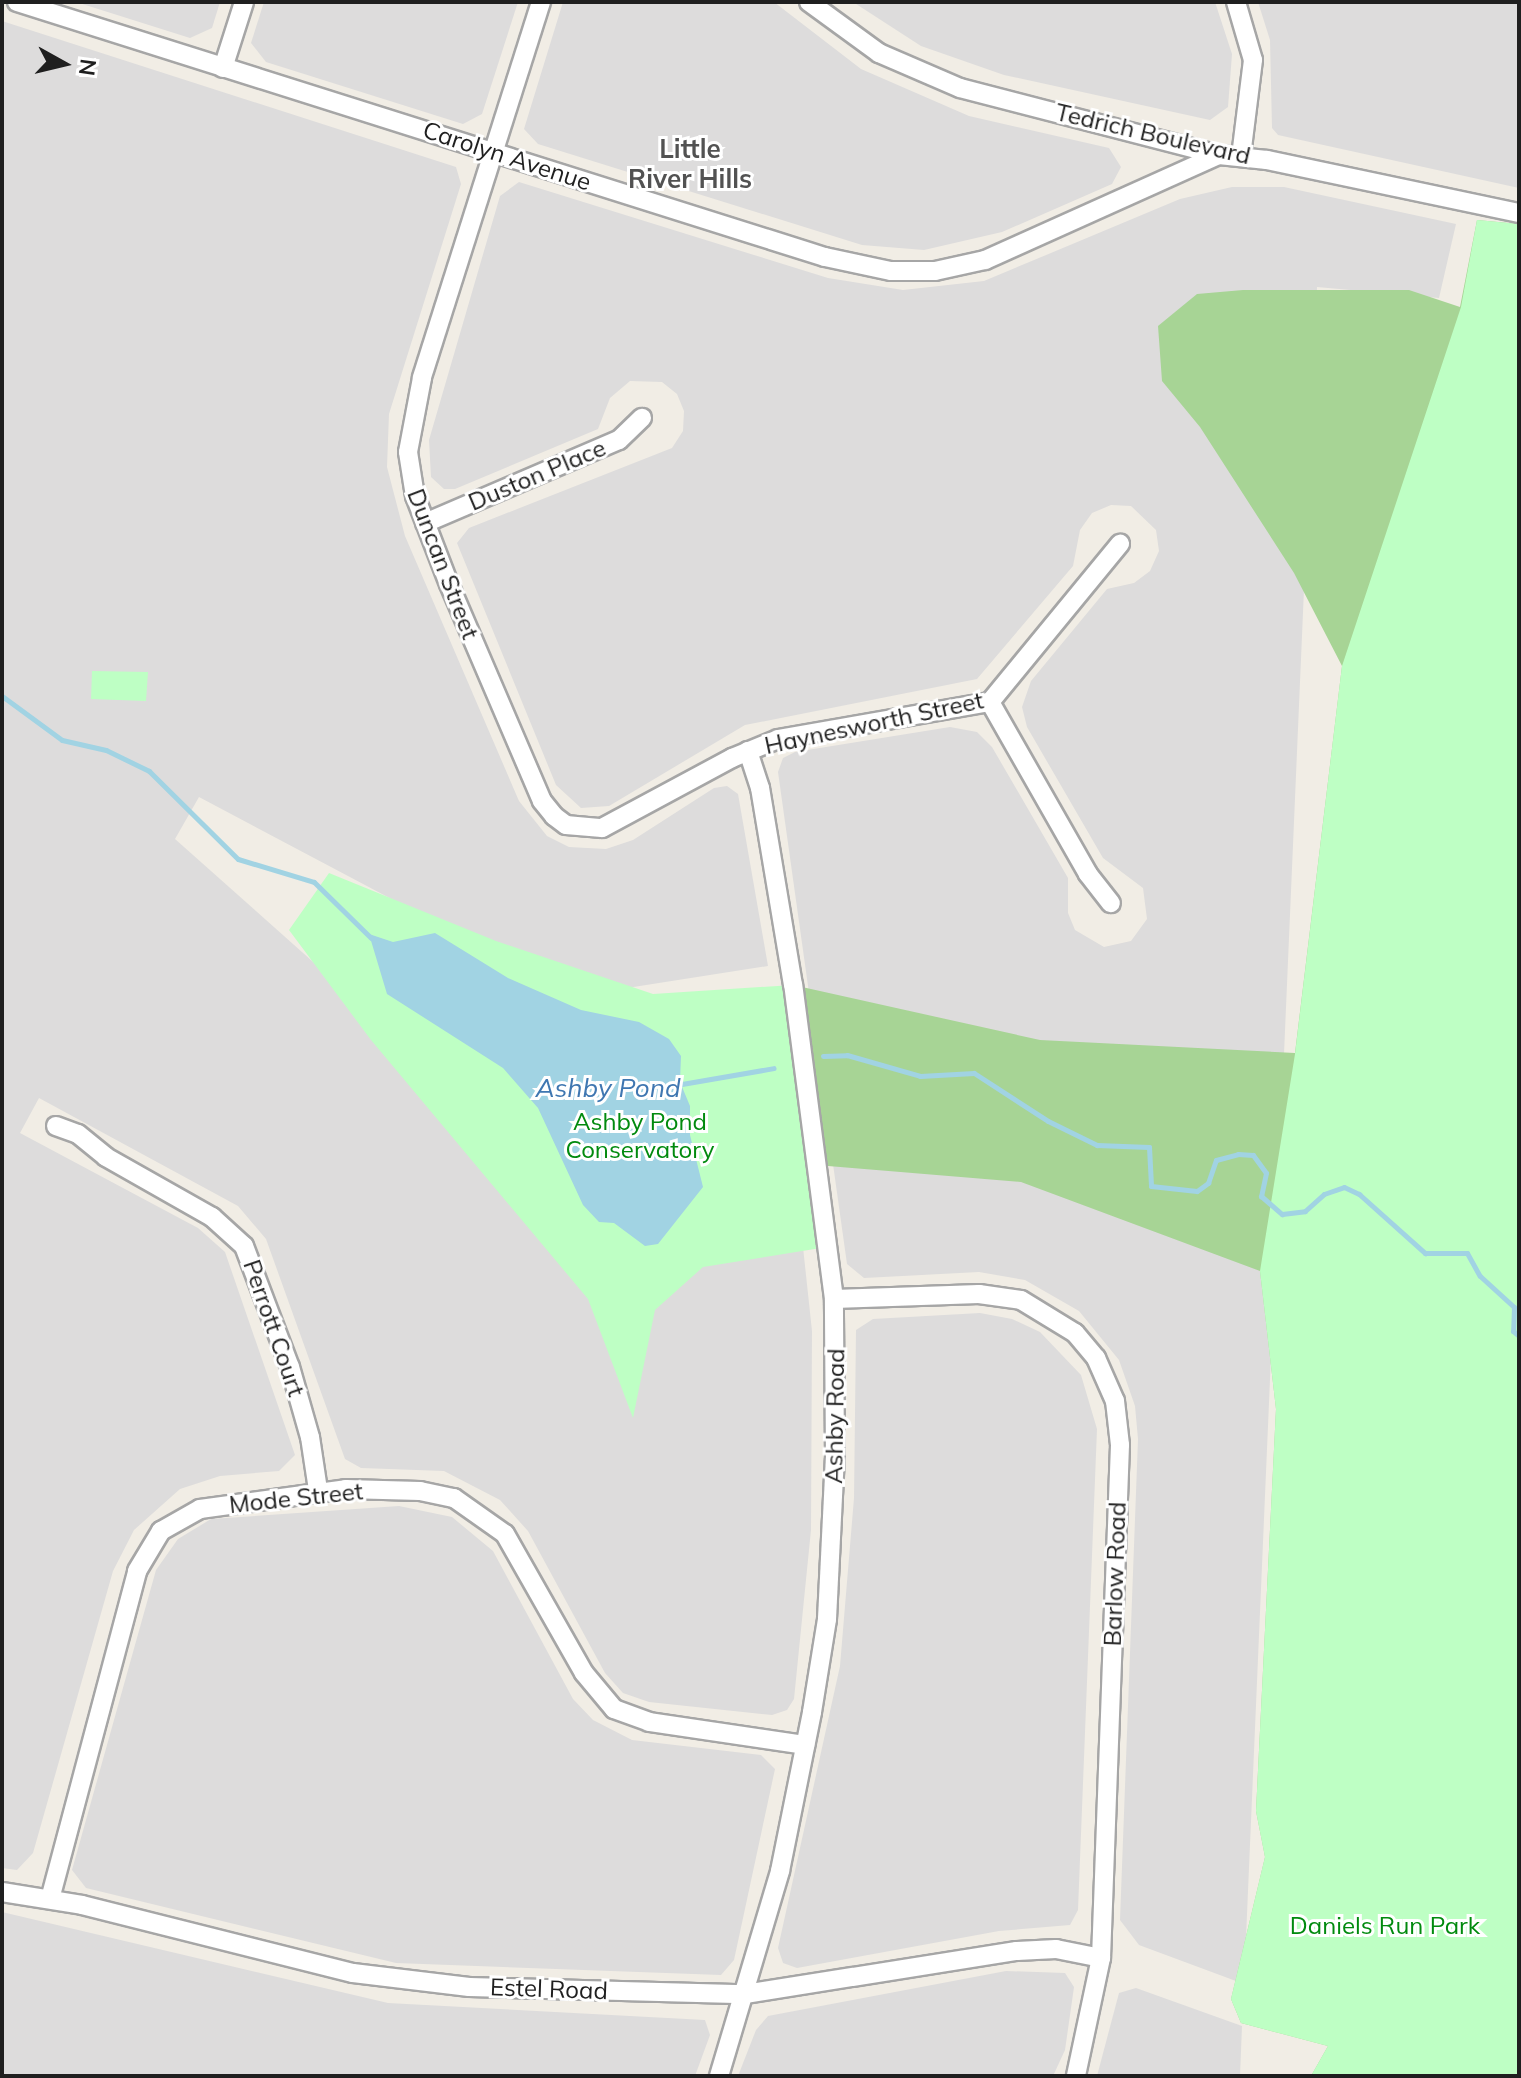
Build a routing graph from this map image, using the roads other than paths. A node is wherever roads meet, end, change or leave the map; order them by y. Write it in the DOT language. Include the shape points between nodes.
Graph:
graph roads {
  1 [pos="17,2"];
  2 [pos="244,2"];
  3 [pos="541,2"];
  4 [pos="809,2"];
  5 [pos="1236,2"];
  6 [pos="223,68"];
  7 [pos="494,152"];
  8 [pos="1219,155"];
  9 [pos="1241,156"];
  10 [pos="1519,213"];
  11 [pos="642,418"];
  12 [pos="425,523"];
  13 [pos="1120,544"];
  14 [pos="990,702"];
  15 [pos="748,751"];
  16 [pos="1111,903"];
  17 [pos="56,1126"];
  18 [pos="834,1299"];
  19 [pos="318,1490"];
  20 [pos="805,1745"];
  21 [pos="2,1892"];
  22 [pos="50,1899"];
  23 [pos="1101,1958"];
  24 [pos="745,1994"];
  25 [pos="719,2076"];
  26 [pos="1076,2076"];
  1 -- 6 [label="street, Carolyn Avenue"];
  2 -- 6 [label="street"];
  3 -- 7 [label="street, Duncan Street"];
  4 -- 8 [label="street, Tedrich Boulevard" via="868,46 919,73"];
  5 -- 9 [label="street" via="1253,60"];
  6 -- 7 [label="street, Carolyn Avenue"];
  7 -- 8 [label="street, Carolyn Avenue" via="825,257 910,272 957,268 1016,249"];
  7 -- 12 [label="street, Duncan Street" via="411,421 410,480"];
  8 -- 9 [label="street, Tedrich Boulevard"];
  9 -- 10 [label="street, Tedrich Boulevard"];
  11 -- 12 [label="street, Duston Place" via="619,440"];
  12 -- 15 [label="street, Duncan Street" via="529,773 554,816 584,829 616,824"];
  13 -- 14 [label="street, Haynesworth Street"];
  14 -- 15 [label="street, Haynesworth Street" via="823,728"];
  14 -- 16 [label="street" via="1088,874"];
  15 -- 18 [label="street, Ashby Road" via="760,788 793,985"];
  17 -- 19 [label="street, Perrott Court" via="78,1134 106,1157 212,1217 244,1246 290,1367"];
  18 -- 20 [label="street, Ashby Road" via="832,1549 822,1657"];
  18 -- 23 [label="street, Barlow Road" via="979,1294 1021,1300 1075,1333 1111,1388 1120,1445"];
  19 -- 20 [label="street, Mode Street" via="420,1491 469,1505 494,1523 522,1558 584,1673 614,1709 649,1722"];
  19 -- 22 [label="street, Mode Street" via="193,1511 161,1531 147,1549 117,1640"];
  20 -- 24 [label="street, Ashby Road" via="780,1871"];
  21 -- 22 [label="street, Estel Road"];
  22 -- 24 [label="street, Estel Road" via="393,1980"];
  23 -- 24 [label="street, Estel Road" via="1056,1949 1017,1951"];
  23 -- 26 [label="street, Barlow Road"];
  24 -- 25 [label="street, Ashby Road"];
}
